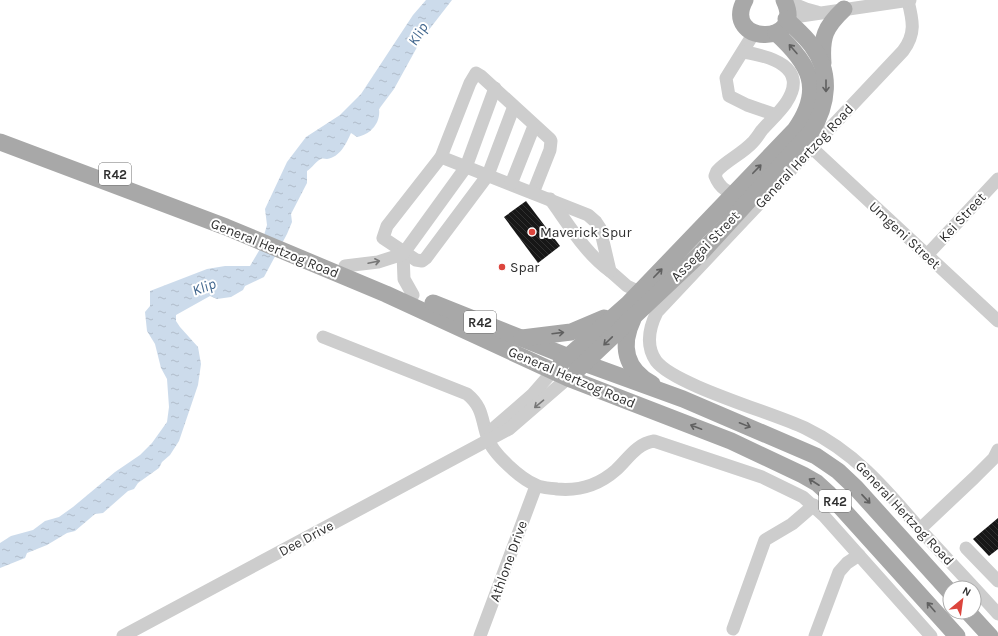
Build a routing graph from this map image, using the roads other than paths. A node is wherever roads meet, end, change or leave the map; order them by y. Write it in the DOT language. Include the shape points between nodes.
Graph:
graph roads {
  1 [pos="784,0"];
  2 [pos="909,1"];
  3 [pos="741,3"];
  4 [pos="844,9"];
  5 [pos="827,13"];
  6 [pos="787,19"];
  7 [pos="776,33"];
  8 [pos="754,34"];
  9 [pos="743,52"];
  10 [pos="823,65"];
  11 [pos="495,88"];
  12 [pos="514,106"];
  13 [pos="776,115"];
  14 [pos="534,126"];
  15 [pos="0,132"];
  16 [pos="0,142"];
  17 [pos="812,148"];
  18 [pos="441,157"];
  19 [pos="466,167"];
  20 [pos="488,175"];
  21 [pos="998,179"];
  22 [pos="511,184"];
  23 [pos="533,193"];
  24 [pos="734,194"];
  25 [pos="754,195"];
  26 [pos="550,199"];
  27 [pos="228,223"];
  28 [pos="403,253"];
  29 [pos="308,256"];
  30 [pos="926,256"];
  31 [pos="345,266"];
  32 [pos="610,271"];
  33 [pos="413,295"];
  34 [pos="646,295"];
  35 [pos="627,314"];
  36 [pos="998,321"];
  37 [pos="323,337"];
  38 [pos="519,338"];
  39 [pos="567,356"];
  40 [pos="584,363"];
  41 [pos="561,375"];
  42 [pos="670,395"];
  43 [pos="488,440"];
  44 [pos="998,450"];
  45 [pos="536,486"];
  46 [pos="814,505"];
  47 [pos="920,529"];
  48 [pos="966,548"];
  49 [pos="860,555"];
  50 [pos="996,575"];
  51 [pos="967,580"];
  52 [pos="942,583"];
  53 [pos="982,584"];
  54 [pos="982,597"];
  55 [pos="998,614"];
  56 [pos="975,620"];
  57 [pos="733,629"];
  58 [pos="124,636"];
  59 [pos="480,636"];
  60 [pos="816,636"];
  61 [pos="931,636"];
  62 [pos="957,636"];
  63 [pos="990,636"];
  1 -- 5 [label="street" via="806,9"];
  1 -- 6 [label="main road" via="787,6"];
  2 -- 4 [label="street"];
  2 -- 17 [label="street, General Hertzog Road" via="914,28 908,44"];
  3 -- 8 [label="main road" via="744,23"];
  4 -- 5 [label="street"];
  4 -- 10 [label="main road" via="826,29 822,51"];
  5 -- 6 [label="street"];
  6 -- 7 [label="main road"];
  6 -- 10 [label="main road, Assegai Street" via="812,45"];
  7 -- 8 [label="main road" via="762,36"];
  24 -- 7 [label="main road, Assegai Street, one-way" via="795,130 810,98 811,82 805,65 793,48"];
  8 -- 9 [label="street"];
  9 -- 13 [label="street" via="726,78 729,96"];
  9 -- 13 [label="street" via="782,62 789,70 793,78 792,90"];
  10 -- 25 [label="main road, Assegai Street, one-way" via="826,89 816,124"];
  11 -- 12 [label="street"];
  11 -- 18 [label="street" via="480,74 476,73 473,76"];
  11 -- 19 [label="street"];
  12 -- 14 [label="street"];
  12 -- 20 [label="street"];
  13 -- 24 [label="street" via="753,142 717,171 715,176 718,183 724,190"];
  14 -- 22 [label="street"];
  14 -- 23 [label="street" via="550,139 551,144"];
  15 -- 27 [label="main road, General Hertzog Road / R42" via="72,157"];
  16 -- 27 [label="main road, General Hertzog Road / R42"];
  17 -- 30 [label="street, Umgeni Street"];
  17 -- 47 [label="street, General Hertzog Road" via="657,312 648,338 650,349 656,361 666,371 696,386 786,419 838,446 872,474"];
  18 -- 19 [label="street"];
  18 -- 28 [label="street" via="384,230 383,238"];
  19 -- 20 [label="street"];
  19 -- 28 [label="street"];
  20 -- 22 [label="street"];
  20 -- 28 [label="street" via="426,258 419,261"];
  21 -- 30 [label="street, Kei Street"];
  22 -- 23 [label="street"];
  23 -- 26 [label="street"];
  24 -- 25 [label="street"];
  34 -- 24 [label="main road, Assegai Street, one-way"];
  25 -- 34 [label="main road, Assegai Street" via="702,252"];
  26 -- 32 [label="street" via="588,252"];
  26 -- 32 [label="street" via="588,215 596,222 600,228"];
  27 -- 29 [label="main road, General Hertzog Road / R42"];
  31 -- 28 [label="street, one-way" via="378,262"];
  28 -- 33 [label="street" via="404,279"];
  29 -- 31 [label="main road, General Hertzog Road / R42"];
  29 -- 41 [label="main road, General Hertzog Road / R42"];
  30 -- 36 [label="street, Umgeni Street"];
  31 -- 33 [label="main road, General Hertzog Road / R42"];
  32 -- 34 [label="street"];
  33 -- 38 [label="main road, General Hertzog Road / R42"];
  34 -- 35 [label="main road, Assegai Street"];
  38 -- 35 [label="main road, one-way" via="571,332"];
  35 -- 39 [label="main road, Assegai Street"];
  35 -- 40 [label="main road, Assegai Street, one-way"];
  35 -- 42 [label="main road" via="627,358 649,383"];
  37 -- 43 [label="street" via="466,394 475,401 482,413"];
  38 -- 39 [label="main road, General Hertzog Road / R42"];
  39 -- 40 [label="main road, General Hertzog Road / R42"];
  39 -- 41 [label="main road, Assegai Street"];
  40 -- 41 [label="main road, Assegai Street"];
  40 -- 42 [label="main road, General Hertzog Road / R42"];
  41 -- 43 [label="street, Dee Drive" via="532,395 494,428"];
  62 -- 41 [label="main road, General Hertzog Road / R42, one-way" via="866,533 816,483 787,466 731,441"];
  42 -- 52 [label="main road, General Hertzog Road / R42, one-way" via="792,444 824,461 856,488"];
  43 -- 45 [label="street" via="515,471"];
  43 -- 58 [label="street, Dee Drive"];
  44 -- 47 [label="street" via="994,458"];
  45 -- 46 [label="street" via="571,490 586,487 615,471 641,445 654,441 762,477 798,493"];
  45 -- 59 [label="street, Athlone Drive"];
  46 -- 49 [label="street"];
  46 -- 57 [label="street" via="792,524 765,540"];
  47 -- 51 [label="street, General Hertzog Road"];
  48 -- 50 [label="street"];
  49 -- 60 [label="street" via="839,572"];
  49 -- 61 [label="street"];
  50 -- 53 [label="street"];
  54 -- 55 [label="street, General Hertzog Road"];
  56 -- 63 [label="main road"];
}
